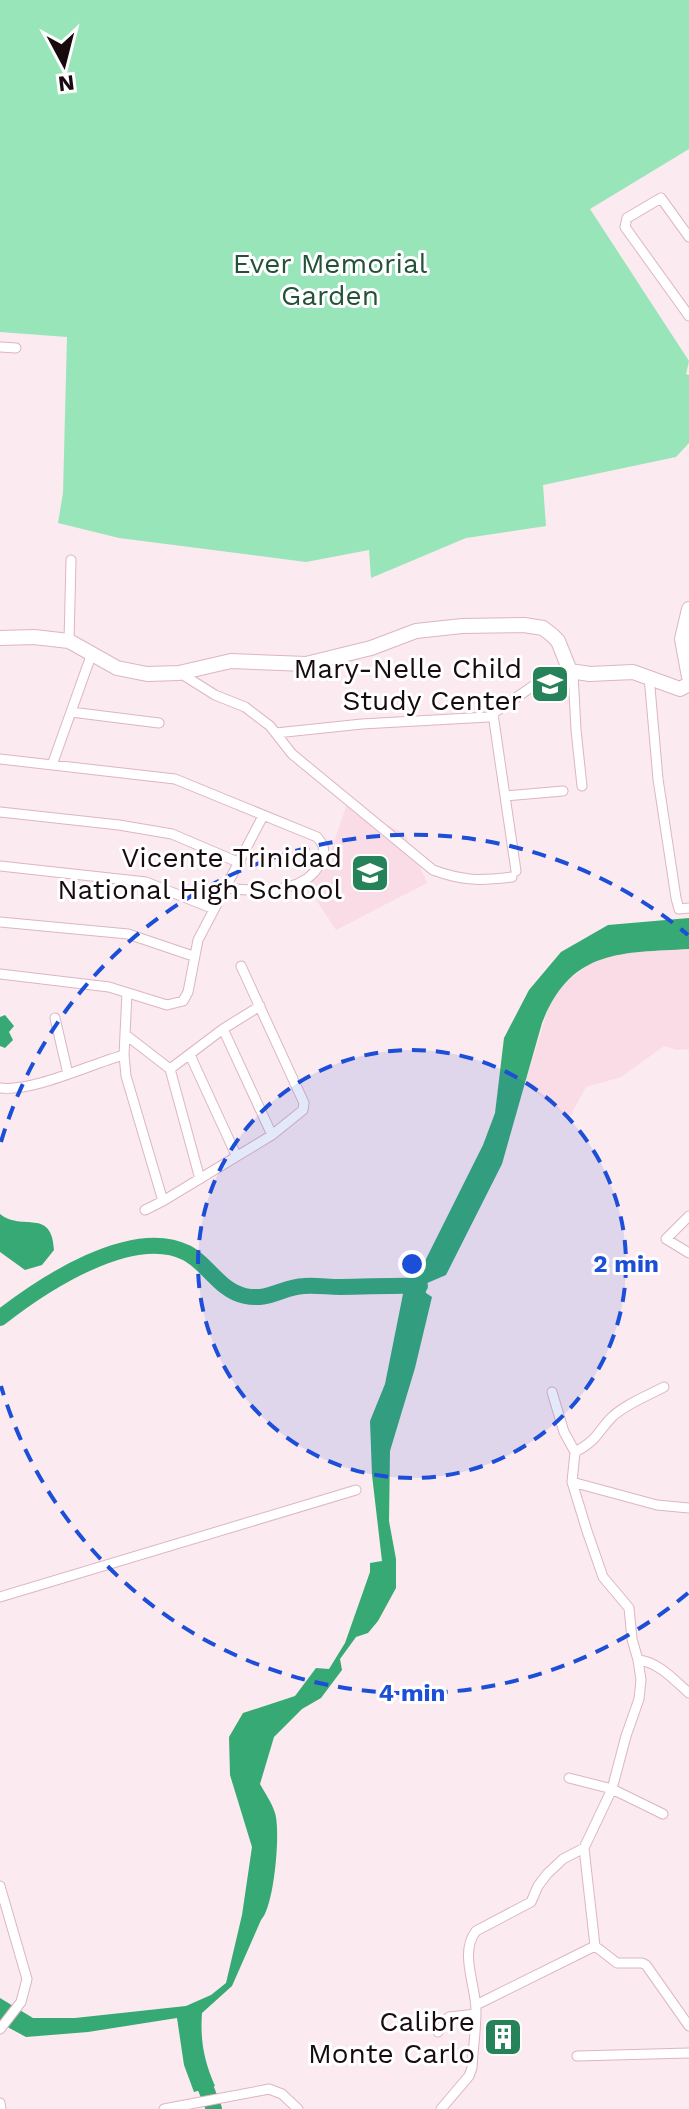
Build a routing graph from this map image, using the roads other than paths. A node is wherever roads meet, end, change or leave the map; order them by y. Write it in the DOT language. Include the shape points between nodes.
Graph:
graph roads {
  1 [pos="689,237"];
  2 [pos="689,316"];
  3 [pos="0,347"];
  4 [pos="16,348"];
  5 [pos="71,560"];
  6 [pos="689,609"];
  7 [pos="0,638"];
  8 [pos="69,641"];
  9 [pos="92,653"];
  10 [pos="572,672"];
  11 [pos="179,673"];
  12 [pos="649,676"];
  13 [pos="689,677"];
  14 [pos="689,684"];
  15 [pos="71,712"];
  16 [pos="493,714"];
  17 [pos="159,723"];
  18 [pos="276,733"];
  19 [pos="0,759"];
  20 [pos="52,765"];
  21 [pos="582,786"];
  22 [pos="563,791"];
  23 [pos="505,796"];
  24 [pos="0,812"];
  25 [pos="263,816"];
  26 [pos="240,863"];
  27 [pos="0,866"];
  28 [pos="227,888"];
  29 [pos="689,908"];
  30 [pos="214,909"];
  31 [pos="0,922"];
  32 [pos="193,956"];
  33 [pos="241,966"];
  34 [pos="0,974"];
  35 [pos="127,993"];
  36 [pos="260,1006"];
  37 [pos="55,1018"];
  38 [pos="223,1029"];
  39 [pos="126,1035"];
  40 [pos="124,1055"];
  41 [pos="190,1055"];
  42 [pos="170,1069"];
  43 [pos="68,1074"];
  44 [pos="0,1088"];
  45 [pos="272,1135"];
  46 [pos="236,1155"];
  47 [pos="200,1179"];
  48 [pos="163,1201"];
  49 [pos="145,1210"];
  50 [pos="689,1216"];
  51 [pos="689,1253"];
  52 [pos="664,1387"];
  53 [pos="552,1392"];
  54 [pos="575,1452"];
  55 [pos="572,1482"];
  56 [pos="356,1490"];
  57 [pos="689,1508"];
  58 [pos="0,1597"];
  59 [pos="638,1660"];
  60 [pos="689,1693"];
  61 [pos="569,1778"];
  62 [pos="612,1789"];
  63 [pos="663,1814"];
  64 [pos="584,1848"];
  65 [pos="0,1886"];
  66 [pos="595,1946"];
  67 [pos="476,2010"];
  68 [pos="689,2026"];
  69 [pos="0,2029"];
  70 [pos="438,2032"];
  71 [pos="689,2053"];
  72 [pos="577,2056"];
  73 [pos="0,2103"];
  74 [pos="1,2109"];
  75 [pos="164,2109"];
  76 [pos="298,2109"];
  77 [pos="441,2109"];
  1 -- 2 [label="street" via="661,198 627,218 625,227"];
  3 -- 4 [label="street"];
  5 -- 8 [label="street"];
  6 -- 13 [label="main road" via="682,639"];
  7 -- 8 [label="main road"];
  8 -- 9 [label="main road"];
  9 -- 11 [label="main road" via="132,672"];
  9 -- 15 [label="street"];
  10 -- 11 [label="main road" via="558,641 543,628 495,625 416,631 306,664 231,661"];
  10 -- 12 [label="main road"];
  10 -- 16 [label="street" via="536,684"];
  10 -- 21 [label="street"];
  11 -- 18 [label="street" via="245,707"];
  12 -- 14 [label="main road" via="680,689"];
  12 -- 29 [label="street" via="676,898 679,909"];
  15 -- 17 [label="street"];
  15 -- 20 [label="street"];
  16 -- 18 [label="street"];
  16 -- 23 [label="street"];
  18 -- 23 [label="street" via="292,754 433,870 457,879 514,874"];
  19 -- 20 [label="street"];
  20 -- 25 [label="street" via="175,779"];
  22 -- 23 [label="street"];
  24 -- 26 [label="street" via="172,834"];
  25 -- 26 [label="street"];
  25 -- 28 [label="street" via="317,837 325,850 319,866 296,887"];
  26 -- 28 [label="street"];
  27 -- 30 [label="street" via="146,882"];
  28 -- 30 [label="street"];
  30 -- 32 [label="street"];
  31 -- 32 [label="street" via="128,934"];
  32 -- 35 [label="street" via="188,992 177,1004"];
  33 -- 36 [label="street"];
  34 -- 35 [label="street"];
  35 -- 39 [label="street"];
  36 -- 38 [label="street"];
  36 -- 45 [label="street" via="304,1103 303,1110"];
  37 -- 43 [label="street"];
  38 -- 41 [label="street"];
  38 -- 45 [label="street"];
  39 -- 40 [label="street"];
  39 -- 42 [label="street"];
  40 -- 43 [label="street"];
  40 -- 48 [label="street"];
  41 -- 42 [label="street"];
  41 -- 46 [label="street"];
  42 -- 47 [label="street"];
  43 -- 44 [label="street"];
  45 -- 46 [label="street"];
  46 -- 47 [label="street"];
  47 -- 48 [label="street"];
  48 -- 49 [label="street"];
  50 -- 51 [label="street" via="666,1239"];
  52 -- 54 [label="street" via="612,1417 592,1443"];
  53 -- 54 [label="street"];
  54 -- 55 [label="street"];
  55 -- 57 [label="street" via="657,1505"];
  55 -- 59 [label="street" via="603,1577 629,1608"];
  56 -- 58 [label="street"];
  59 -- 60 [label="street" via="661,1668"];
  59 -- 62 [label="street" via="639,1699"];
  61 -- 62 [label="street"];
  62 -- 63 [label="street"];
  62 -- 64 [label="street"];
  64 -- 66 [label="street"];
  64 -- 67 [label="street" via="547,1874 531,1902 470,1938"];
  65 -- 69 [label="street" via="27,1979 21,2002"];
  66 -- 67 [label="street"];
  66 -- 68 [label="street" via="617,1963 646,1965"];
  67 -- 70 [label="street" via="449,2017"];
  67 -- 77 [label="street" via="471,2072"];
  71 -- 72 [label="street"];
  73 -- 74 [label="street"];
  75 -- 76 [label="street" via="269,2089"];
}
